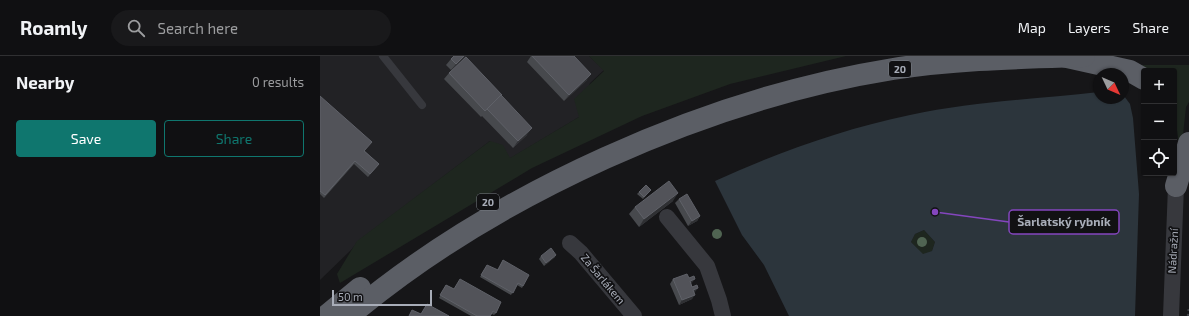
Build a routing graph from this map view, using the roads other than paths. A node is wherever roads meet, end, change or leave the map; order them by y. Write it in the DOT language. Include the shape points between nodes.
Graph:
graph roads {
  1 [pos="383,56"];
  2 [pos="885,56"];
  3 [pos="1064,56"];
  4 [pos="1084,56"];
  5 [pos="1141,77"];
  6 [pos="422,105"];
  7 [pos="1189,143"];
  8 [pos="1175,176"];
  9 [pos="1176,186"];
  10 [pos="667,217"];
  11 [pos="570,244"];
  12 [pos="326,316"];
  13 [pos="349,316"];
  14 [pos="634,316"];
  15 [pos="723,316"];
  16 [pos="1171,316"];
  1 -- 6 [label="lane"];
  2 -- 12 [label="highway, 20" via="824,68 763,85 667,117 551,168 487,203 391,265"];
  3 -- 4 [label="highway, 20"];
  3 -- 5 [label="highway" via="1130,71"];
  3 -- 13 [label="highway, 20" via="964,61 893,69 778,96 672,131 614,154 492,217 395,280"];
  7 -- 9 [label="highway"];
  8 -- 9 [label="highway"];
  9 -- 16 [label="street, Nádražní"];
  10 -- 15 [label="street" via="706,266"];
  11 -- 14 [label="street, Za Šarlákem" via="581,253"];
}
